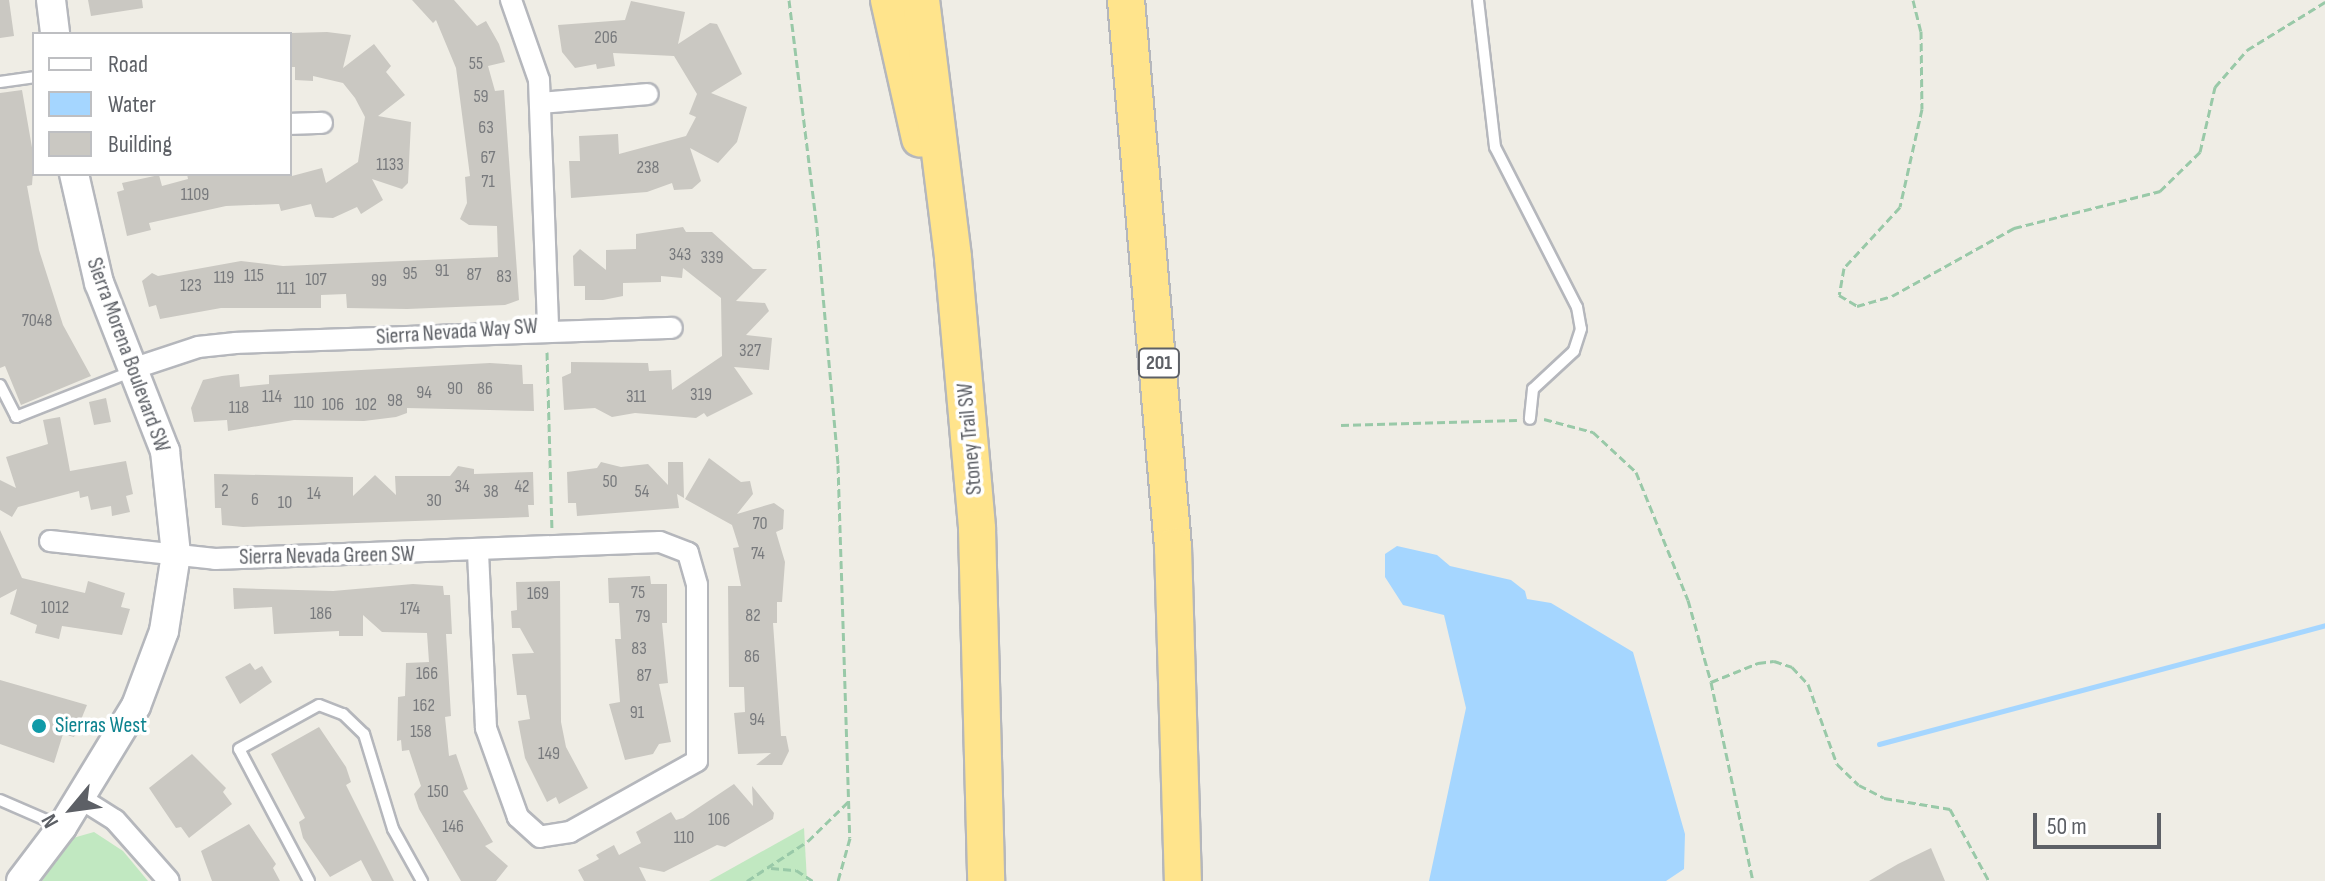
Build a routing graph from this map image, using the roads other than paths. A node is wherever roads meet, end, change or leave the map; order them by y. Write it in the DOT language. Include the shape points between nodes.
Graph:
graph roads {
  1 [pos="51,0"];
  2 [pos="511,0"];
  3 [pos="889,0"];
  4 [pos="921,0"];
  5 [pos="1126,0"];
  6 [pos="1478,0"];
  7 [pos="55,32"];
  8 [pos="32,77"];
  9 [pos="0,82"];
  10 [pos="648,94"];
  11 [pos="541,103"];
  12 [pos="322,123"];
  13 [pos="292,124"];
  14 [pos="74,176"];
  15 [pos="953,258"];
  16 [pos="672,328"];
  17 [pos="547,337"];
  18 [pos="135,368"];
  19 [pos="0,385"];
  20 [pos="1530,419"];
  21 [pos="50,541"];
  22 [pos="478,553"];
  23 [pos="176,554"];
  24 [pos="80,798"];
  25 [pos="0,800"];
  26 [pos="62,827"];
  27 [pos="21,881"];
  28 [pos="169,881"];
  29 [pos="309,881"];
  30 [pos="422,881"];
  31 [pos="986,881"];
  32 [pos="1183,881"];
  1 -- 7 [label="street"];
  2 -- 11 [label="street, Sierra Nevada Way SW" via="534,57"];
  3 -- 15 [label="highway" via="899,64"];
  4 -- 15 [label="highway, Stoney Trail SW"];
  5 -- 32 [label="highway, 201" via="1173,547"];
  6 -- 20 [label="lane" via="1495,147 1577,307 1581,329 1574,351 1533,389"];
  8 -- 9 [label="lane"];
  10 -- 11 [label="street"];
  11 -- 17 [label="street, Sierra Nevada Way SW"];
  12 -- 13 [label="street"];
  14 -- 18 [label="street, Sierra Morena Boulevard SW" via="91,256"];
  15 -- 31 [label="highway, Stoney Trail SW" via="977,529"];
  16 -- 17 [label="street"];
  17 -- 18 [label="street, Sierra Nevada Way SW" via="236,343 198,347"];
  18 -- 19 [label="lane" via="127,377 16,417"];
  18 -- 23 [label="street, Sierra Morena Boulevard SW" via="165,451"];
  21 -- 23 [label="street, Sierra Nevada Green SW"];
  22 -- 22 [label="street, Sierra Nevada Green SW" via="660,542 688,553 697,585 697,761 570,832 540,837 518,817 486,728"];
  22 -- 23 [label="street, Sierra Nevada Green SW" via="215,559"];
  23 -- 24 [label="street, Sierra Morena Boulevard SW" via="153,669"];
  24 -- 26 [label="street, Sierra Morena Boulevard SW"];
  24 -- 28 [label="street" via="115,820"];
  25 -- 26 [label="lane"];
  26 -- 27 [label="street, Sierra Morena Boulevard SW"];
  29 -- 30 [label="lane" via="239,749 319,705 343,714 364,734 393,829"];
}
